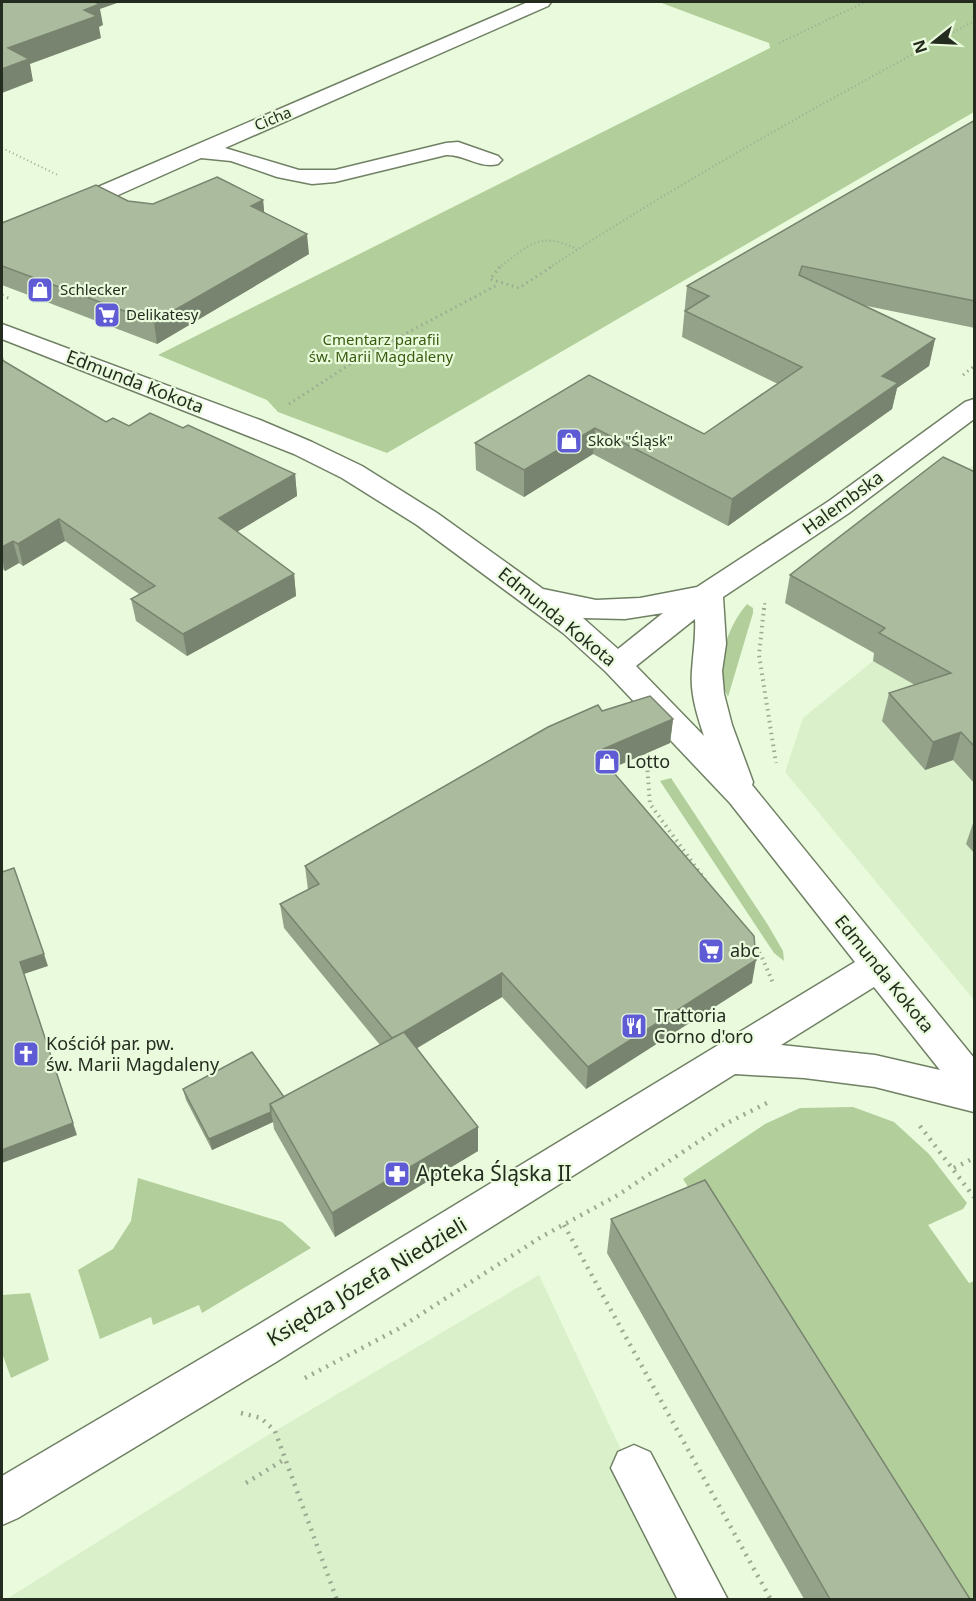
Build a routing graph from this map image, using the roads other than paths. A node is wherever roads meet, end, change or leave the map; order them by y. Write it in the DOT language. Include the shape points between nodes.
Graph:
graph roads {
  1 [pos="542,2"];
  2 [pos="196,152"];
  3 [pos="491,160"];
  4 [pos="2,231"];
  5 [pos="2,331"];
  6 [pos="975,407"];
  7 [pos="708,593"];
  8 [pos="533,595"];
  9 [pos="617,664"];
  10 [pos="742,795"];
  11 [pos="878,966"];
  12 [pos="732,1059"];
  13 [pos="975,1085"];
  14 [pos="975,1096"];
  15 [pos="634,1468"];
  16 [pos="2,1502"];
  17 [pos="704,1599"];
  1 -- 2 [label="street, Cicha"];
  2 -- 3 [label="street" via="232,153 298,176 316,178 446,149 458,148"];
  2 -- 4 [label="street, Cicha" via="99,195"];
  5 -- 8 [label="street, Edmunda Kokota" via="227,417 332,462 427,519"];
  6 -- 7 [label="street, Halembska" via="839,507"];
  7 -- 8 [label="street, Halembska" via="652,607 618,610 583,609"];
  7 -- 9 [label="street, Halembska"];
  7 -- 10 [label="street" via="708,694"];
  8 -- 9 [label="street, Edmunda Kokota"];
  9 -- 10 [label="street, Edmunda Kokota"];
  10 -- 11 [label="street, Edmunda Kokota"];
  11 -- 12 [label="street, Księdza Józefa Niedzieli"];
  11 -- 13 [label="street, Edmunda Kokota"];
  12 -- 14 [label="street" via="842,1066"];
  12 -- 16 [label="street, Księdza Józefa Niedzieli"];
  15 -- 17 [label="street"];
}
